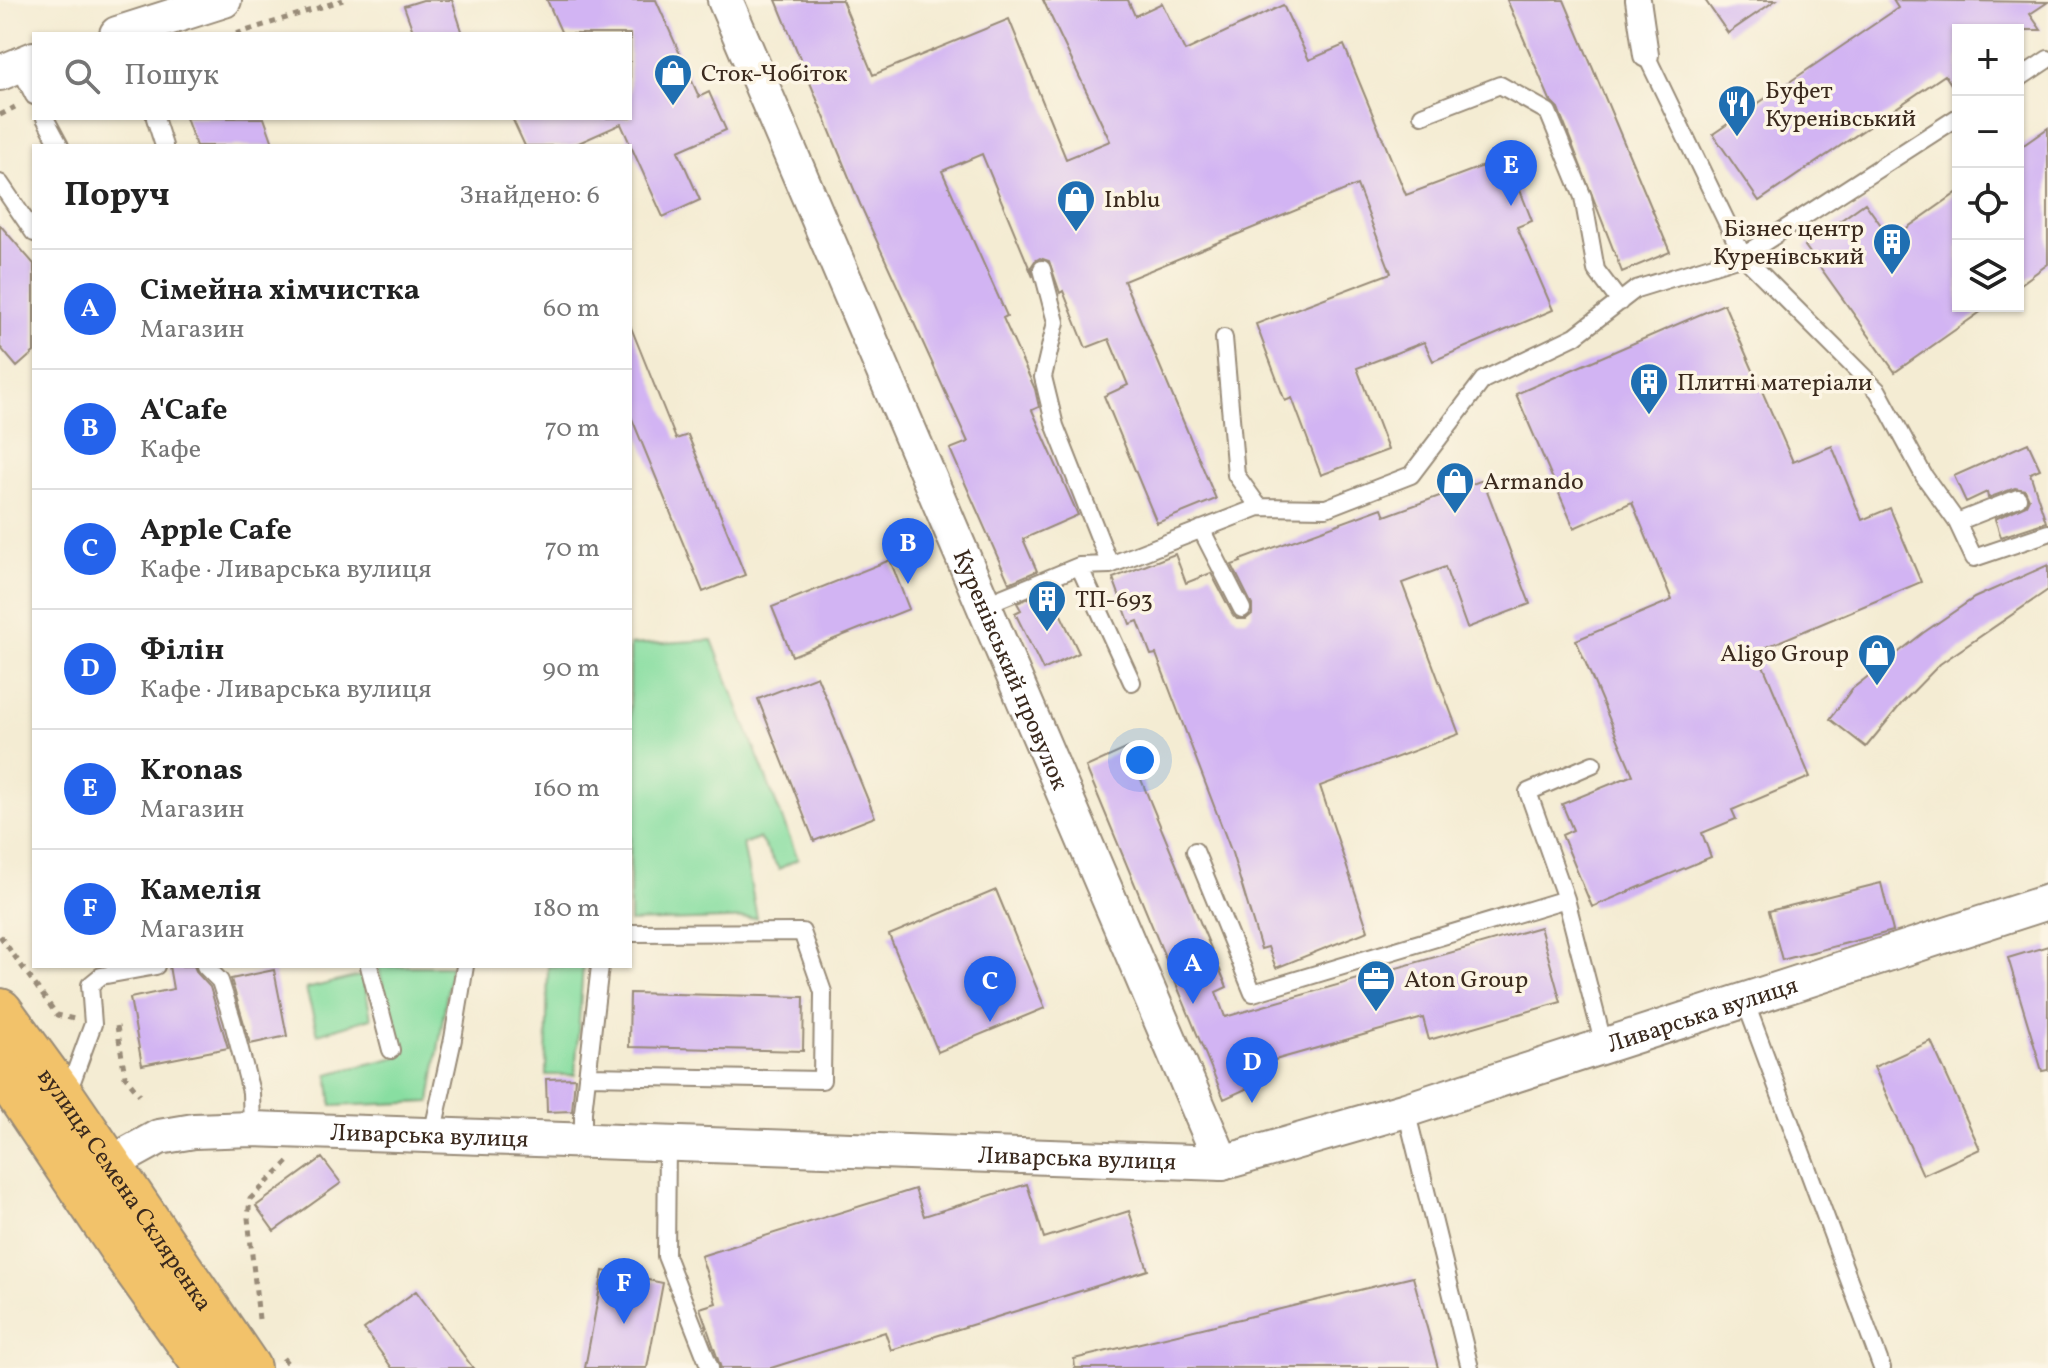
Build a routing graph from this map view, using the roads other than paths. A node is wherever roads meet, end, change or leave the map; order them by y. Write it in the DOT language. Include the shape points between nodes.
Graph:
graph roads {
  1 [pos="224,0"];
  2 [pos="725,0"];
  3 [pos="1638,0"];
  4 [pos="123,32"];
  5 [pos="1646,55"];
  6 [pos="2048,59"];
  7 [pos="17,66"];
  8 [pos="2024,75"];
  9 [pos="32,92"];
  10 [pos="1422,115"];
  11 [pos="46,120"];
  12 [pos="156,120"];
  13 [pos="1952,121"];
  14 [pos="59,144"];
  15 [pos="163,144"];
  16 [pos="0,183"];
  17 [pos="32,230"];
  18 [pos="1743,256"];
  19 [pos="1042,269"];
  20 [pos="1620,302"];
  21 [pos="1224,338"];
  22 [pos="2018,498"];
  23 [pos="1259,507"];
  24 [pos="1957,522"];
  25 [pos="1201,529"];
  26 [pos="2048,533"];
  27 [pos="1110,565"];
  28 [pos="1079,566"];
  29 [pos="984,605"];
  30 [pos="1242,609"];
  31 [pos="1132,682"];
  32 [pos="1593,764"];
  33 [pos="1195,851"];
  34 [pos="1566,899"];
  35 [pos="2048,902"];
  36 [pos="632,933"];
  37 [pos="86,968"];
  38 [pos="145,968"];
  39 [pos="207,968"];
  40 [pos="370,968"];
  41 [pos="465,968"];
  42 [pos="600,968"];
  43 [pos="90,985"];
  44 [pos="1745,1001"];
  45 [pos="0,1011"];
  46 [pos="1604,1046"];
  47 [pos="391,1050"];
  48 [pos="0,1067"];
  49 [pos="587,1076"];
  50 [pos="65,1100"];
  51 [pos="1406,1110"];
  52 [pos="252,1129"];
  53 [pos="432,1135"];
  54 [pos="583,1140"];
  55 [pos="667,1143"];
  56 [pos="1222,1163"];
  57 [pos="94,1173"];
  58 [pos="207,1368"];
  59 [pos="248,1368"];
  60 [pos="710,1368"];
  61 [pos="1470,1368"];
  62 [pos="1882,1368"];
  1 -- 4 [label="street"];
  2 -- 29 [label="street, Куренівський провулок"];
  3 -- 5 [label="street"];
  5 -- 18 [label="lane"];
  6 -- 8 [label="lane"];
  7 -- 9 [label="lane"];
  10 -- 20 [label="lane" via="1500,85 1548,112 1583,197 1596,270"];
  11 -- 14 [label="lane"];
  12 -- 15 [label="lane"];
  13 -- 18 [label="lane"];
  16 -- 17 [label="lane"];
  18 -- 20 [label="lane" via="1636,289"];
  18 -- 24 [label="lane" via="1878,391 1924,476"];
  19 -- 27 [label="lane" via="1056,322 1043,377 1055,426"];
  20 -- 23 [label="lane" via="1575,336 1483,380 1411,475 1326,508"];
  21 -- 23 [label="lane" via="1236,475"];
  22 -- 24 [label="lane"];
  23 -- 25 [label="lane"];
  24 -- 26 [label="lane" via="1974,558"];
  25 -- 27 [label="lane"];
  25 -- 30 [label="lane"];
  27 -- 28 [label="lane"];
  28 -- 29 [label="lane"];
  28 -- 31 [label="lane"];
  29 -- 56 [label="street, Куренівський провулок"];
  32 -- 34 [label="lane" via="1528,792"];
  33 -- 34 [label="lane" via="1253,993"];
  34 -- 46 [label="lane"];
  35 -- 44 [label="street, Ливарська вулиця"];
  36 -- 49 [label="lane" via="802,932 823,992 822,1080"];
  37 -- 43 [label="lane"];
  38 -- 43 [label="lane" via="101,976"];
  39 -- 52 [label="lane" via="220,981 232,1019 251,1092"];
  40 -- 47 [label="lane"];
  41 -- 53 [label="lane"];
  42 -- 49 [label="lane"];
  43 -- 50 [label="lane" via="93,1024"];
  44 -- 46 [label="street, Ливарська вулиця"];
  44 -- 62 [label="lane"];
  45 -- 50 [label="main road, вулиця Семена Скляренка"];
  46 -- 51 [label="street, Ливарська вулиця"];
  48 -- 57 [label="main road, вулиця Семена Скляренка"];
  49 -- 54 [label="lane"];
  50 -- 57 [label="main road, вулиця Семена Скляренка"];
  51 -- 56 [label="street, Ливарська вулиця"];
  51 -- 61 [label="lane"];
  52 -- 53 [label="street, Ливарська вулиця"];
  52 -- 57 [label="street, Ливарська вулиця" via="159,1137"];
  53 -- 54 [label="street, Ливарська вулиця"];
  54 -- 55 [label="street, Ливарська вулиця"];
  55 -- 56 [label="street, Ливарська вулиця"];
  55 -- 60 [label="lane" via="666,1256"];
  57 -- 58 [label="main road, вулиця Семена Скляренка"];
  57 -- 59 [label="main road, вулиця Семена Скляренка"];
}
